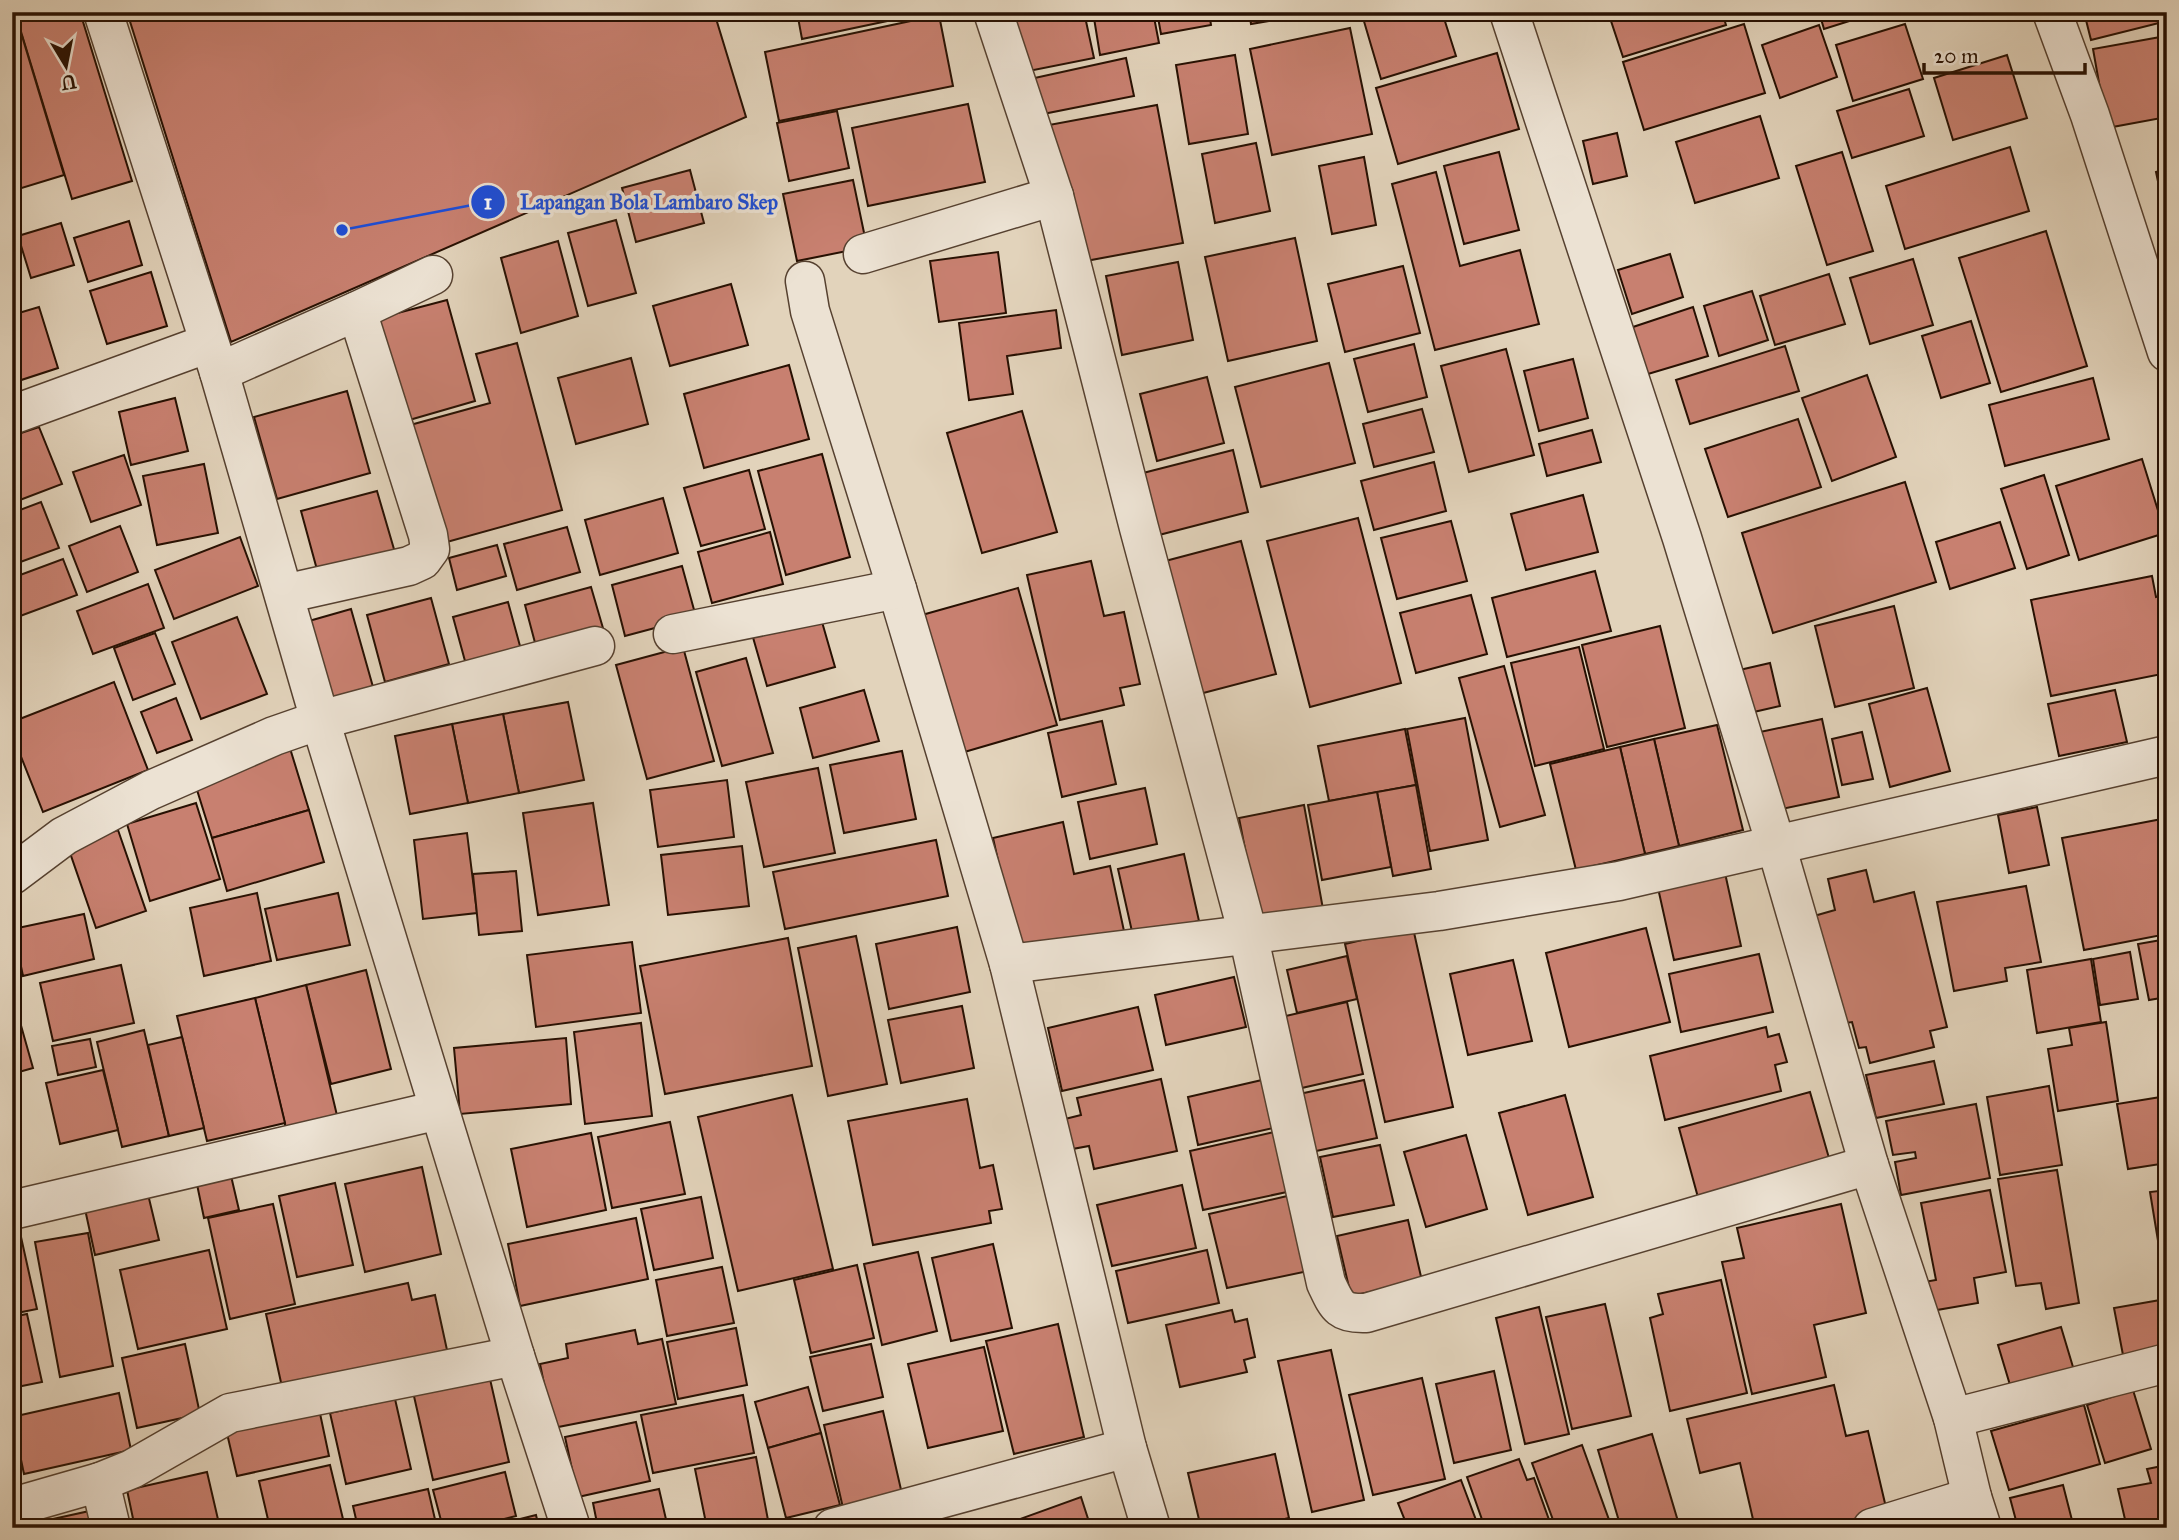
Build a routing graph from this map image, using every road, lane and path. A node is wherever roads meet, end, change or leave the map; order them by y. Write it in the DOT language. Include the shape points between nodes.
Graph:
graph roads {
  1 [pos="103,12"];
  2 [pos="993,12"];
  3 [pos="1509,12"];
  4 [pos="2052,12"];
  5 [pos="1054,196"];
  6 [pos="863,254"];
  7 [pos="433,275"];
  8 [pos="805,281"];
  9 [pos="357,311"];
  10 [pos="2167,352"];
  11 [pos="214,357"];
  12 [pos="12,415"];
  13 [pos="897,589"];
  14 [pos="284,594"];
  15 [pos="673,634"];
  16 [pos="595,646"];
  17 [pos="320,720"];
  18 [pos="2167,755"];
  19 [pos="1776,845"];
  20 [pos="12,875"];
  21 [pos="1248,933"];
  22 [pos="1009,964"];
  23 [pos="439,1110"];
  24 [pos="1870,1165"];
  25 [pos="12,1210"];
  26 [pos="515,1356"];
  27 [pos="2167,1363"];
  28 [pos="1953,1418"];
  29 [pos="1128,1448"];
  30 [pos="100,1482"];
  31 [pos="27,1503"];
  32 [pos="1977,1512"];
  33 [pos="111,1528"];
  34 [pos="571,1528"];
  35 [pos="832,1528"];
  36 [pos="1151,1528"];
  37 [pos="1872,1528"];
  1 -- 11 [label="street"];
  2 -- 5 [label="street"];
  3 -- 19 [label="street" via="1678,524"];
  4 -- 10 [label="street"];
  5 -- 6 [label="street"];
  5 -- 21 [label="street"];
  7 -- 9 [label="street"];
  8 -- 13 [label="street" via="810,311"];
  9 -- 11 [label="street"];
  9 -- 14 [label="street" via="430,549 422,560 409,566"];
  11 -- 12 [label="street"];
  11 -- 14 [label="street"];
  13 -- 15 [label="street"];
  13 -- 22 [label="street"];
  14 -- 17 [label="street"];
  16 -- 17 [label="street"];
  17 -- 20 [label="street" via="151,790 64,836"];
  17 -- 23 [label="street"];
  18 -- 19 [label="street"];
  19 -- 21 [label="street" via="1605,883 1440,911"];
  19 -- 24 [label="street"];
  21 -- 22 [label="street"];
  21 -- 24 [label="street" via="1326,1283 1338,1307 1350,1314"];
  22 -- 29 [label="street"];
  23 -- 25 [label="street"];
  23 -- 26 [label="street"];
  24 -- 28 [label="street"];
  26 -- 30 [label="street" via="230,1413 132,1469"];
  26 -- 34 [label="street"];
  27 -- 28 [label="street"];
  28 -- 32 [label="street"];
  29 -- 35 [label="street"];
  29 -- 36 [label="street"];
  30 -- 31 [label="street"];
  30 -- 33 [label="street"];
  32 -- 37 [label="street"];
}
